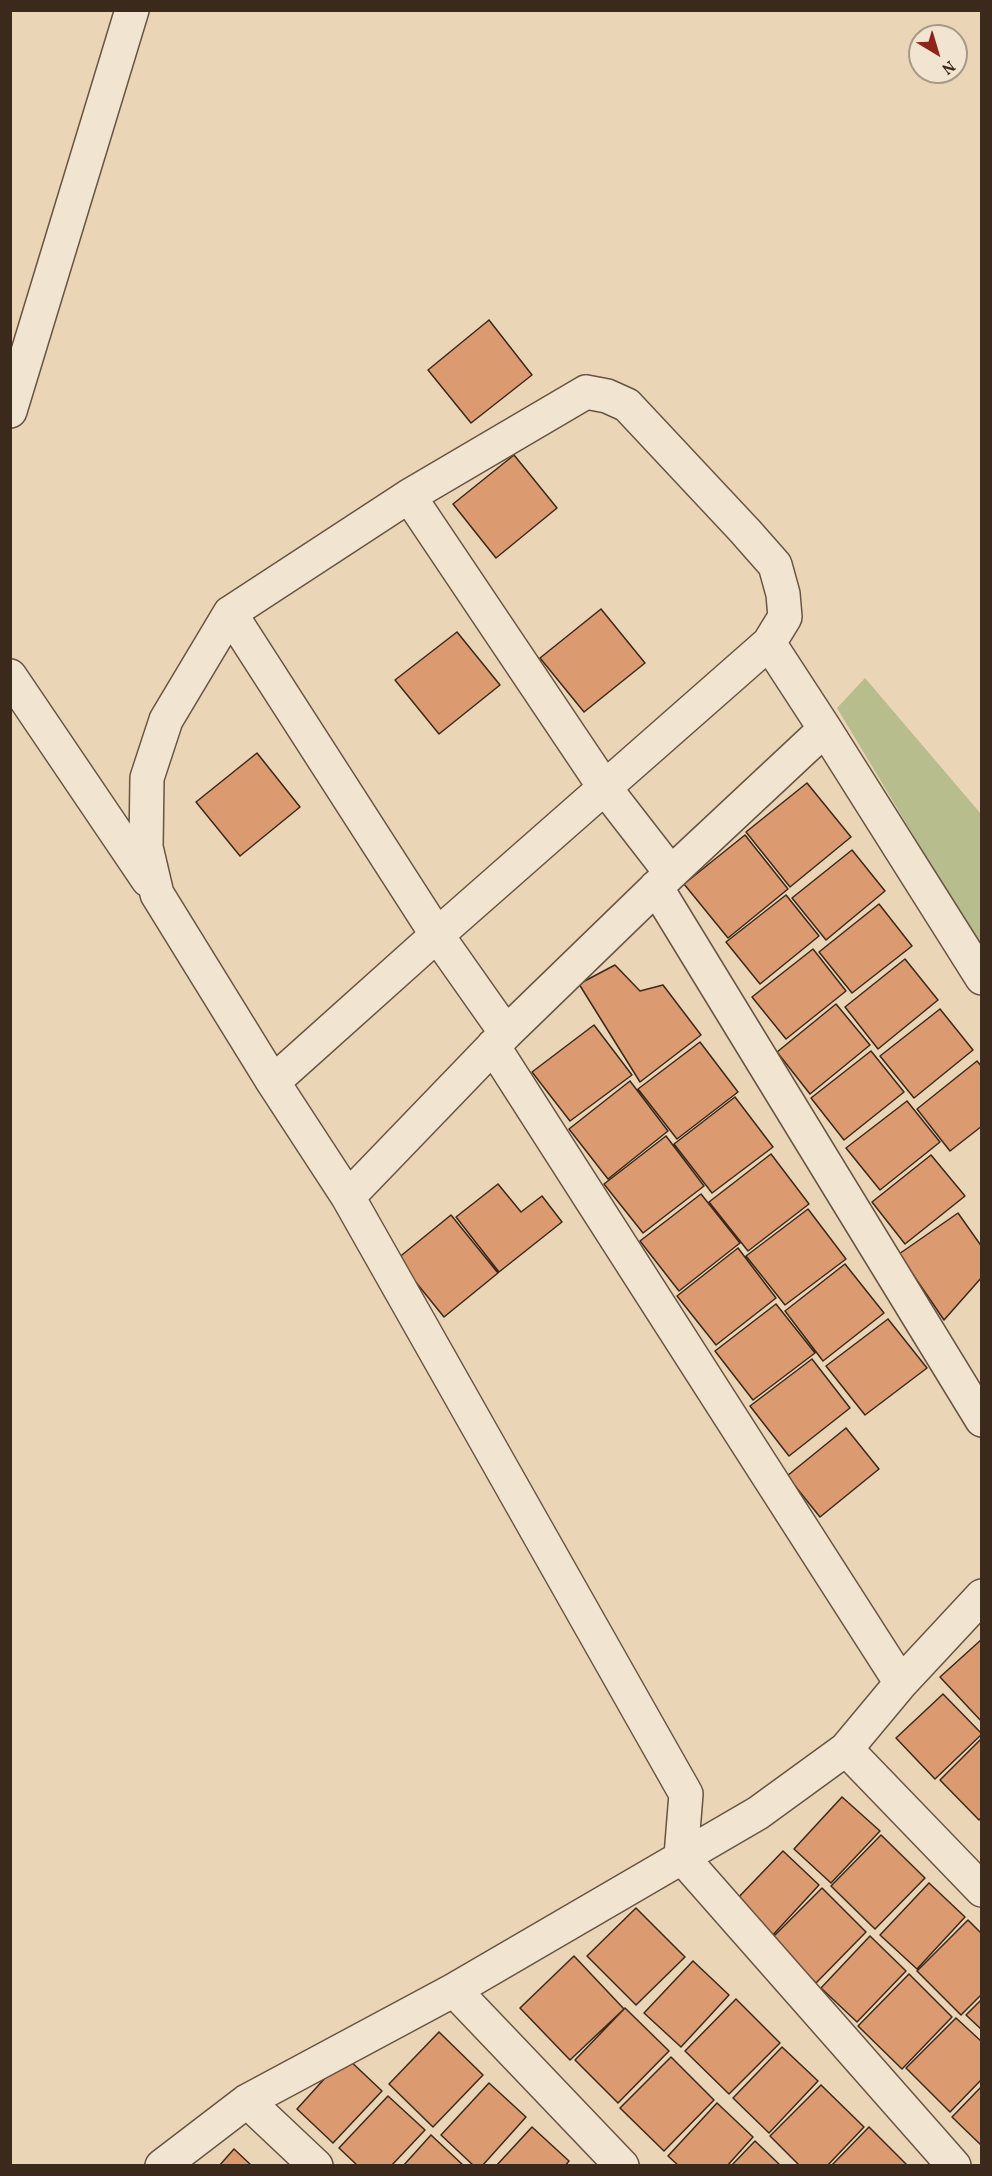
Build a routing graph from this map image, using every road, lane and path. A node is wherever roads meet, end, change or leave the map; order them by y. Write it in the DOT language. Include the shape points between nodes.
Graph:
graph roads {
  1 [pos="132,10"];
  2 [pos="10,411"];
  3 [pos="409,496"];
  4 [pos="230,613"];
  5 [pos="769,643"];
  6 [pos="10,676"];
  7 [pos="825,729"];
  8 [pos="605,788"];
  9 [pos="663,880"];
  10 [pos="157,894"];
  11 [pos="437,935"];
  12 [pos="981,978"];
  13 [pos="500,1040"];
  14 [pos="273,1082"];
  15 [pos="348,1197"];
  16 [pos="981,1420"];
  17 [pos="981,1596"];
  18 [pos="900,1683"];
  19 [pos="846,1749"];
  20 [pos="681,1856"];
  21 [pos="981,1890"];
  22 [pos="454,1990"];
  23 [pos="248,2100"];
  24 [pos="162,2166"];
  25 [pos="316,2166"];
  26 [pos="622,2166"];
  27 [pos="954,2166"];
  1 -- 2 [label="street"];
  3 -- 4 [label="street"];
  3 -- 5 [label="street" via="586,392 607,396 627,405 775,565 785,616"];
  3 -- 8 [label="street"];
  4 -- 10 [label="street" via="166,720 147,778 146,848"];
  4 -- 11 [label="street"];
  5 -- 7 [label="street"];
  5 -- 8 [label="street"];
  6 -- 10 [label="street"];
  7 -- 9 [label="street"];
  7 -- 12 [label="street"];
  8 -- 9 [label="street"];
  8 -- 11 [label="street"];
  9 -- 13 [label="street"];
  9 -- 16 [label="street"];
  10 -- 14 [label="street"];
  11 -- 13 [label="street"];
  11 -- 14 [label="street"];
  13 -- 15 [label="street"];
  13 -- 18 [label="street"];
  14 -- 15 [label="street"];
  15 -- 20 [label="street" via="686,1794"];
  17 -- 18 [label="street"];
  18 -- 19 [label="street"];
  19 -- 20 [label="street" via="758,1813"];
  19 -- 21 [label="street"];
  20 -- 22 [label="street"];
  20 -- 27 [label="street"];
  22 -- 23 [label="street"];
  22 -- 26 [label="street"];
  23 -- 24 [label="street"];
  23 -- 25 [label="street"];
}
